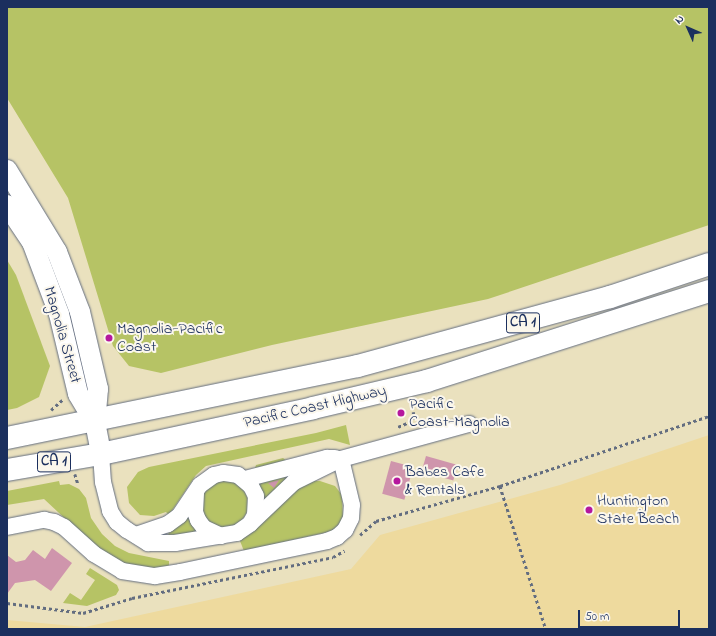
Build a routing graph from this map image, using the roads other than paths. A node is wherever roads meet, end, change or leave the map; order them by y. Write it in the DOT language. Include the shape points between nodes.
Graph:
graph roads {
  1 [pos="7,170"];
  2 [pos="7,205"];
  3 [pos="709,264"];
  4 [pos="709,291"];
  5 [pos="95,422"];
  6 [pos="470,424"];
  7 [pos="7,438"];
  8 [pos="101,454"];
  9 [pos="341,459"];
  10 [pos="7,470"];
  11 [pos="245,479"];
  12 [pos="196,493"];
  13 [pos="250,524"];
  14 [pos="7,527"];
  15 [pos="136,535"];
  16 [pos="221,536"];
  1 -- 5 [label="main road, Magnolia Street" via="57,252 80,312 98,389"];
  2 -- 5 [label="main road, Magnolia Street" via="32,242 59,314 78,394"];
  3 -- 5 [label="highway, Pacific Coast Highway / CA 1" via="610,297 358,366"];
  4 -- 8 [label="highway, Pacific Coast Highway / CA 1" via="427,381"];
  5 -- 7 [label="highway, Pacific Coast Highway / CA 1"];
  5 -- 8 [label="main road, Magnolia Street"];
  6 -- 9 [label="lane"];
  8 -- 10 [label="highway, Pacific Coast Highway / CA 1"];
  8 -- 15 [label="lane" via="103,482 110,511 117,522"];
  9 -- 11 [label="lane" via="327,458"];
  9 -- 13 [label="lane" via="294,482"];
  9 -- 14 [label="lane" via="352,505 351,518 345,530 337,537 180,572 155,576 122,571 94,554 64,527 54,522 44,520"];
  11 -- 12 [label="lane" via="230,473 214,475 200,485"];
  11 -- 13 [label="lane" via="256,496 255,516"];
  12 -- 15 [label="lane" via="179,516 168,524"];
  12 -- 16 [label="lane" via="195,512 198,520 204,528"];
  13 -- 16 [label="lane" via="237,534"];
  15 -- 16 [label="lane" via="148,543 161,544"];
}
